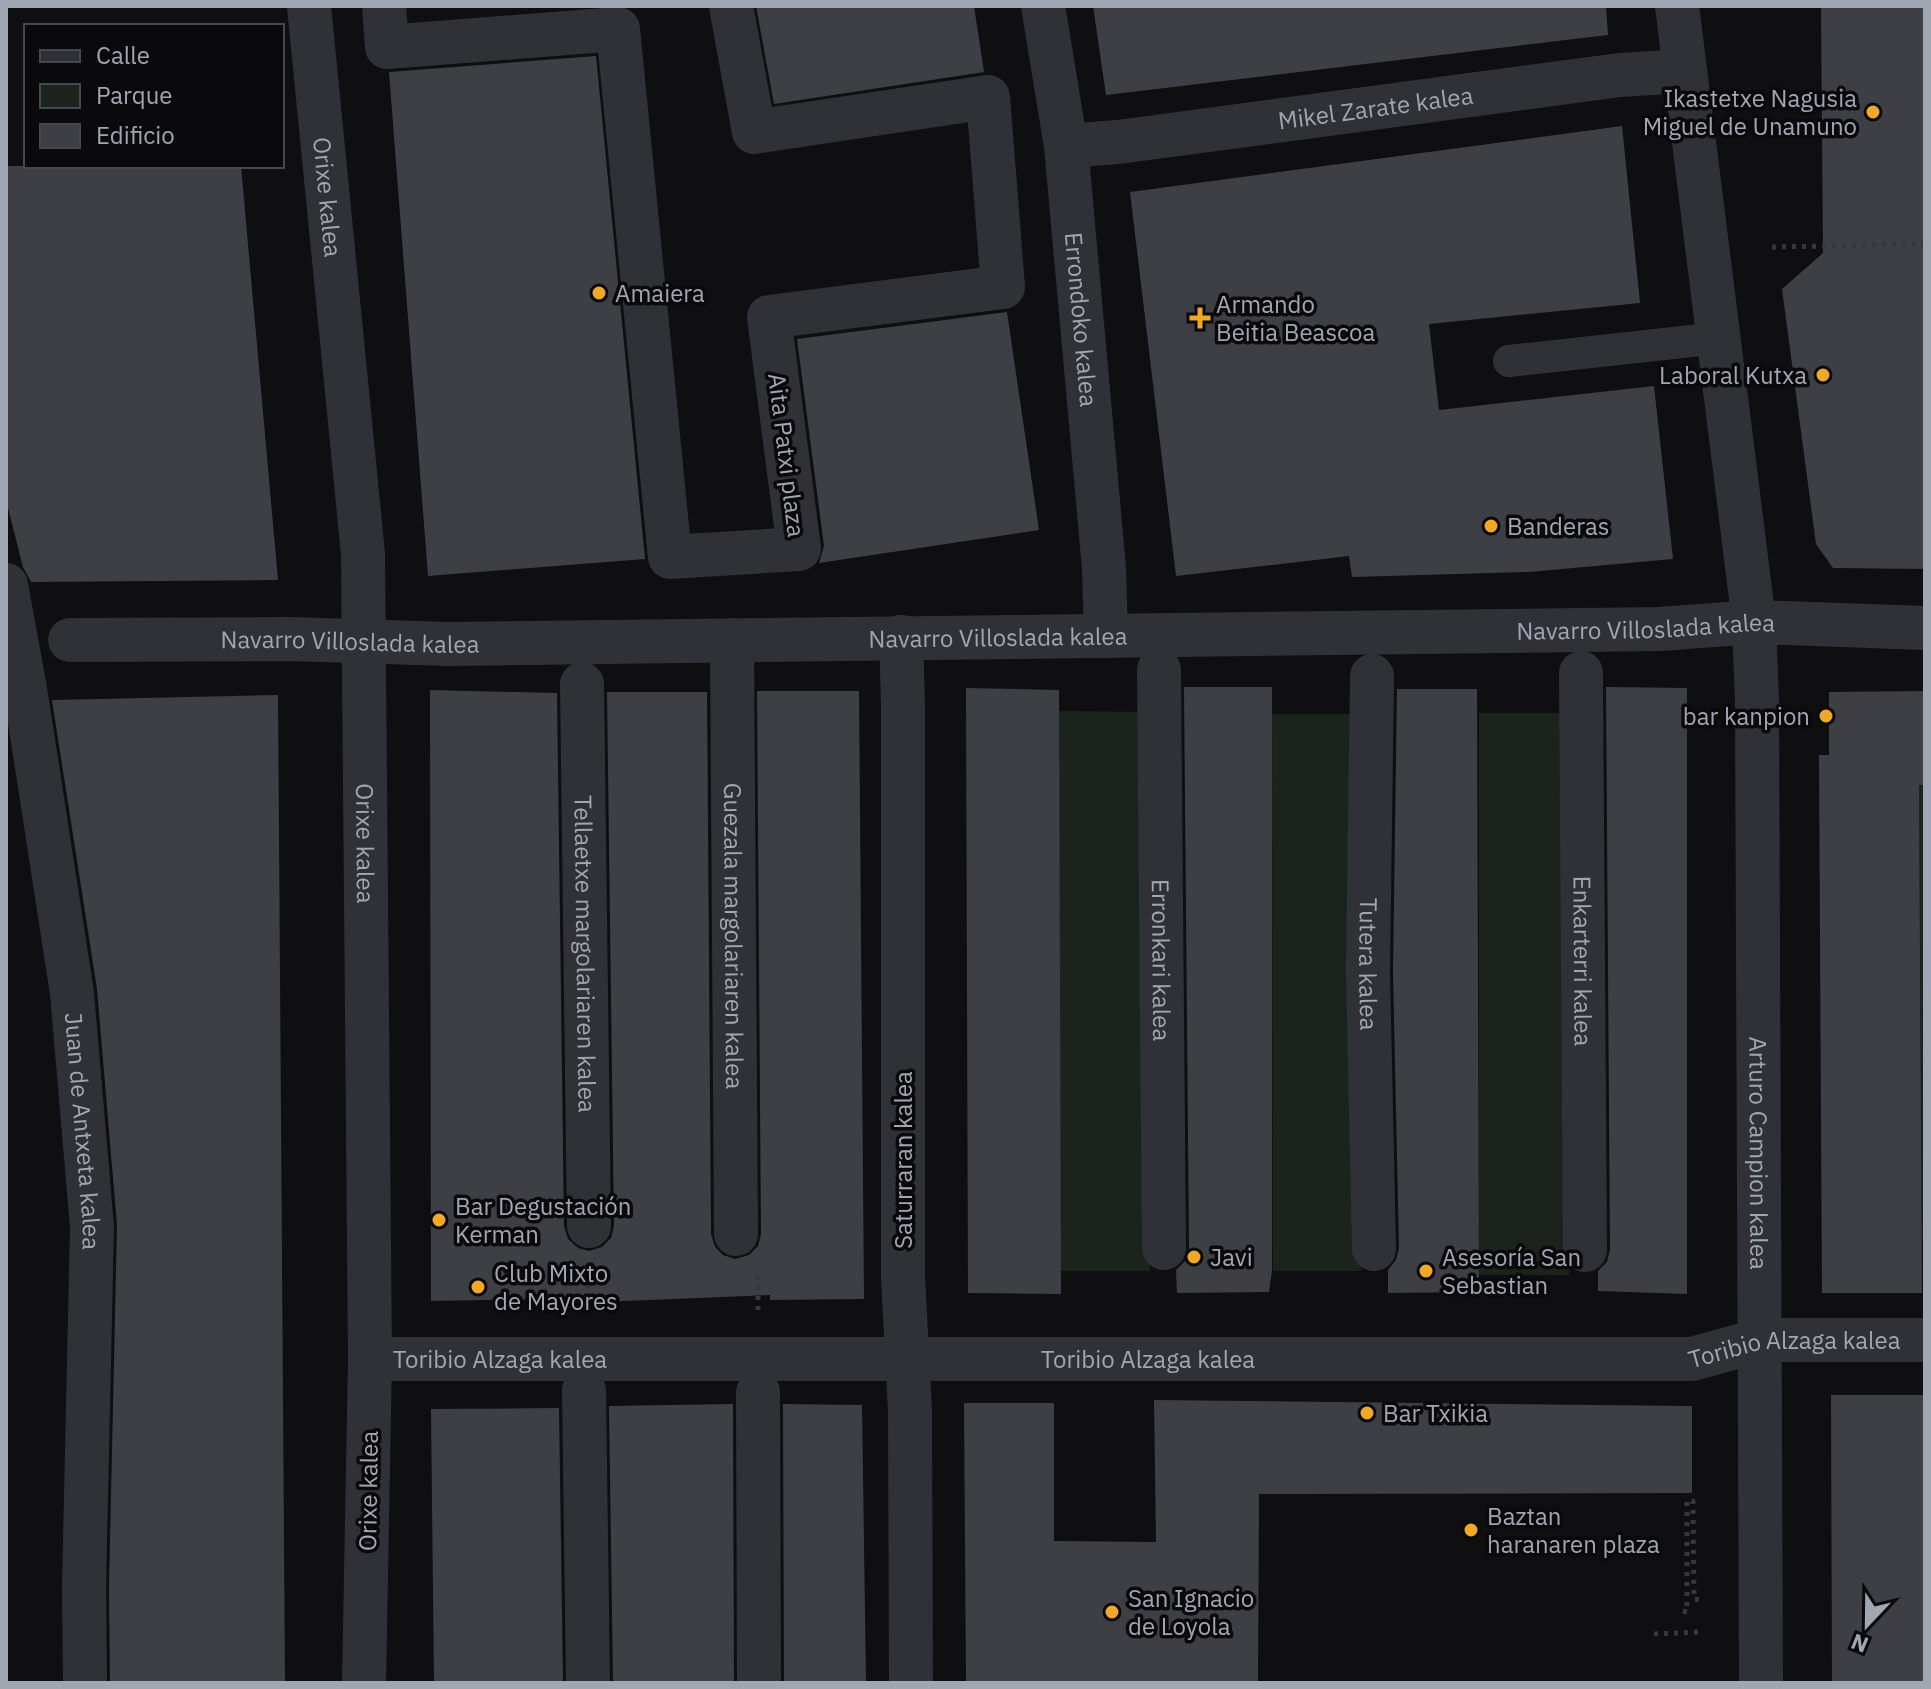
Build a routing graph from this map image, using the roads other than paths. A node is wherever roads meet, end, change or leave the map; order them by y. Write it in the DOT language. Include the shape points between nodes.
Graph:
graph roads {
  1 [pos="309,6"];
  2 [pos="384,6"];
  3 [pos="731,6"];
  4 [pos="1043,6"];
  5 [pos="1677,6"];
  6 [pos="1684,71"];
  7 [pos="1066,146"];
  8 [pos="1719,338"];
  9 [pos="1509,361"];
  10 [pos="6,585"];
  11 [pos="1754,622"];
  12 [pos="1925,628"];
  13 [pos="1106,636"];
  14 [pos="901,637"];
  15 [pos="70,640"];
  16 [pos="732,640"];
  17 [pos="362,643"];
  18 [pos="1159,670"];
  19 [pos="1581,673"];
  20 [pos="1372,676"];
  21 [pos="582,684"];
  22 [pos="589,1226"];
  23 [pos="736,1234"];
  24 [pos="1164,1248"];
  25 [pos="1374,1249"];
  26 [pos="1585,1250"];
  27 [pos="1761,1340"];
  28 [pos="1925,1340"];
  29 [pos="370,1359"];
  30 [pos="907,1360"];
  31 [pos="584,1390"];
  32 [pos="758,1392"];
  33 [pos="85,1683"];
  34 [pos="364,1683"];
  35 [pos="588,1683"];
  36 [pos="759,1683"];
  37 [pos="911,1683"];
  38 [pos="1761,1683"];
  1 -- 17 [label="street, Orixe kalea" via="363,554"];
  2 -- 3 [label="street, Aita Patxi plaza" via="387,47 618,29 670,557 799,549 769,317 1003,287 988,97 754,132"];
  4 -- 7 [label="street, Errondoko kalea"];
  5 -- 6 [label="street, Arturo Campion kalea"];
  6 -- 7 [label="street, Mikel Zarate kalea"];
  6 -- 8 [label="street, Arturo Campion kalea"];
  7 -- 13 [label="street, Errondoko kalea"];
  8 -- 9 [label="lane"];
  8 -- 11 [label="street, Arturo Campion kalea"];
  10 -- 33 [label="street, Juan de Antxeta kalea" via="72,993 92,1227"];
  11 -- 12 [label="street, Navarro Villoslada kalea"];
  11 -- 13 [label="street, Navarro Villoslada kalea" via="1660,629"];
  11 -- 27 [label="street, Arturo Campion kalea"];
  13 -- 14 [label="street, Navarro Villoslada kalea"];
  14 -- 16 [label="street, Navarro Villoslada kalea"];
  14 -- 30 [label="street, Saturraran kalea"];
  15 -- 17 [label="street, Navarro Villoslada kalea"];
  16 -- 17 [label="street, Navarro Villoslada kalea"];
  16 -- 23 [label="street, Guezala margolariaren kalea"];
  17 -- 29 [label="street, Orixe kalea"];
  18 -- 24 [label="street, Erronkari kalea"];
  19 -- 26 [label="street, Enkarterri kalea"];
  20 -- 25 [label="street, Tutera kalea" via="1368,972"];
  21 -- 22 [label="street, Tellaetxe margolariaren kalea"];
  27 -- 28 [label="street, Toribio Alzaga kalea"];
  27 -- 30 [label="street, Toribio Alzaga kalea" via="1692,1359"];
  27 -- 38 [label="street, Arturo Campion kalea"];
  29 -- 30 [label="street, Toribio Alzaga kalea"];
  29 -- 34 [label="street, Orixe kalea"];
  30 -- 37 [label="street, Saturraran kalea"];
  31 -- 35 [label="street"];
  32 -- 36 [label="street"];
}
